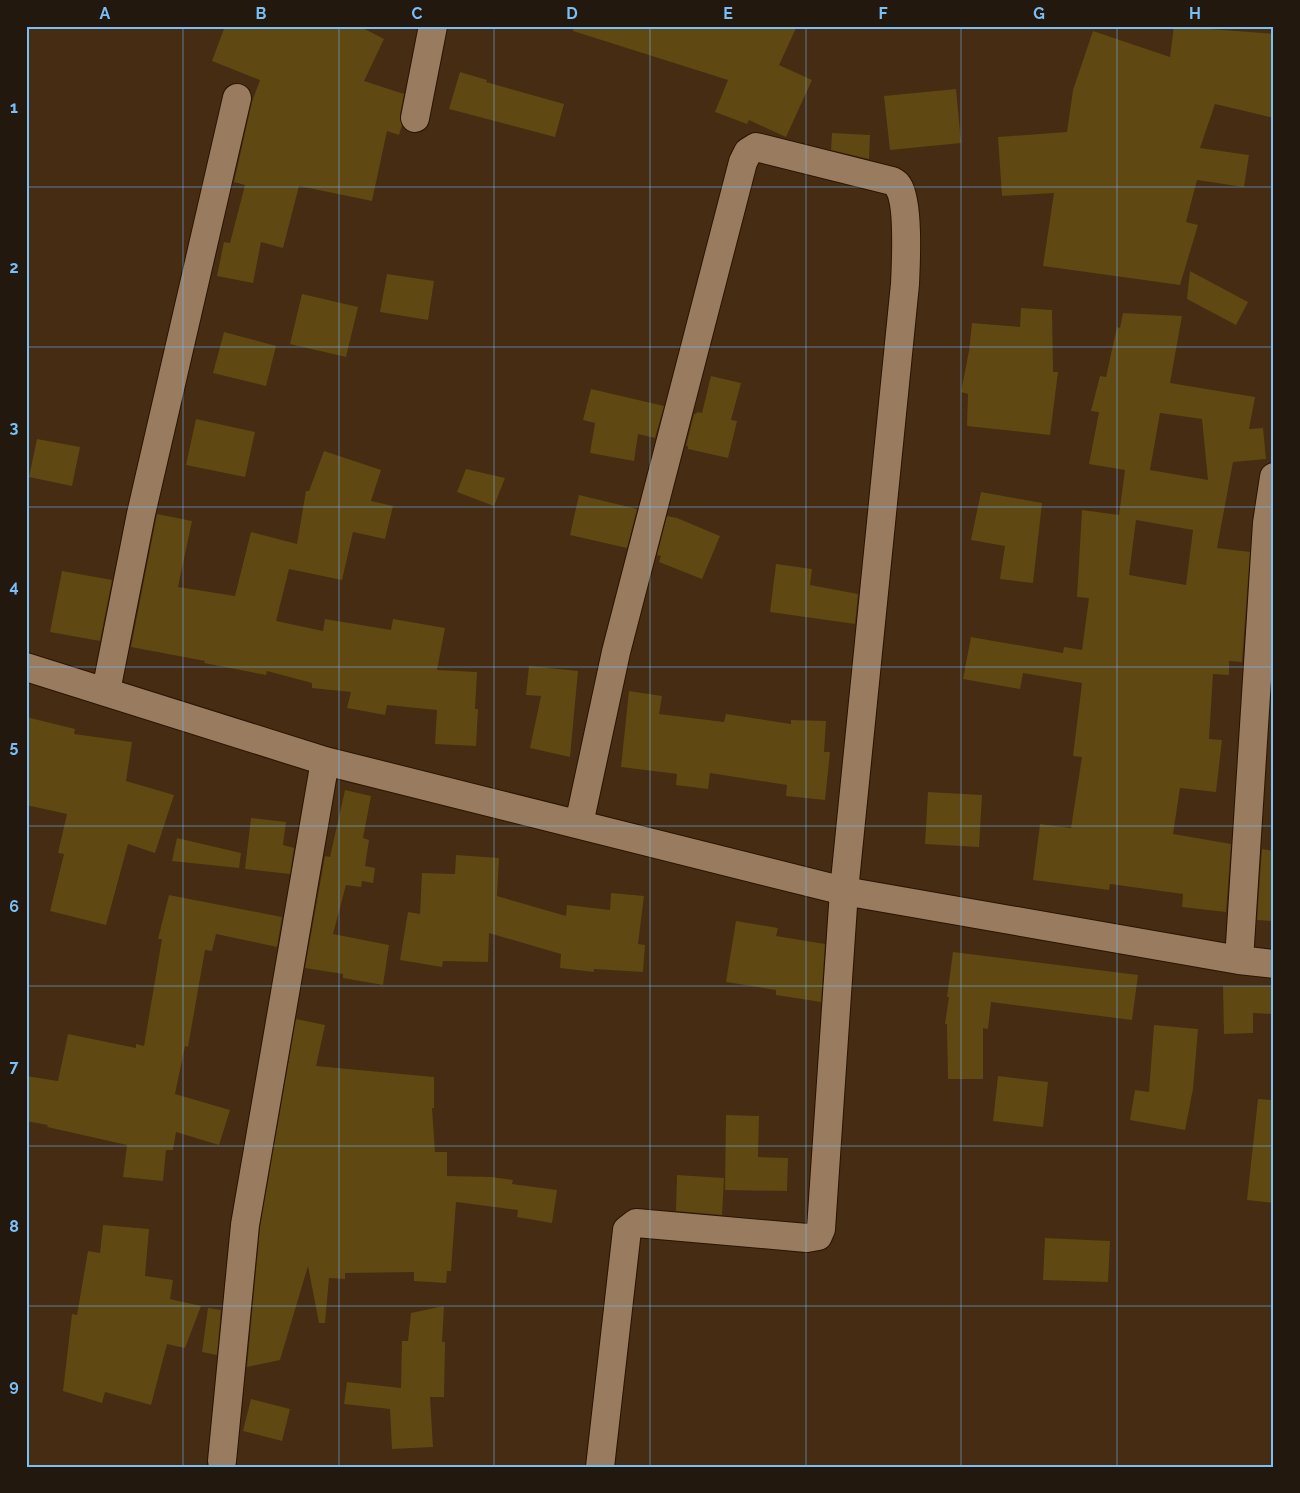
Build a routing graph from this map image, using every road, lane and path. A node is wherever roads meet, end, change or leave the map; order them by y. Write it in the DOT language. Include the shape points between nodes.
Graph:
graph roads {
  1 [pos="432,26"];
  2 [pos="237,98"];
  3 [pos="415,118"];
  4 [pos="1274,477"];
  5 [pos="26,667"];
  6 [pos="106,691"];
  7 [pos="325,761"];
  8 [pos="579,824"];
  9 [pos="844,890"];
  10 [pos="1239,960"];
  11 [pos="1274,964"];
  12 [pos="222,1461"];
  13 [pos="600,1467"];
  1 -- 3 [label="street"];
  2 -- 6 [label="street" via="141,514"];
  4 -- 10 [label="street" via="1267,523"];
  5 -- 6 [label="street"];
  6 -- 7 [label="street"];
  7 -- 8 [label="street"];
  7 -- 12 [label="street" via="245,1225"];
  8 -- 9 [label="street"];
  8 -- 9 [label="street" via="616,652 743,162 756,146 892,181 902,197 908,245"];
  9 -- 10 [label="street"];
  9 -- 13 [label="street" via="821,1229 818,1236 808,1238 636,1223 626,1230"];
  10 -- 11 [label="street"];
}
